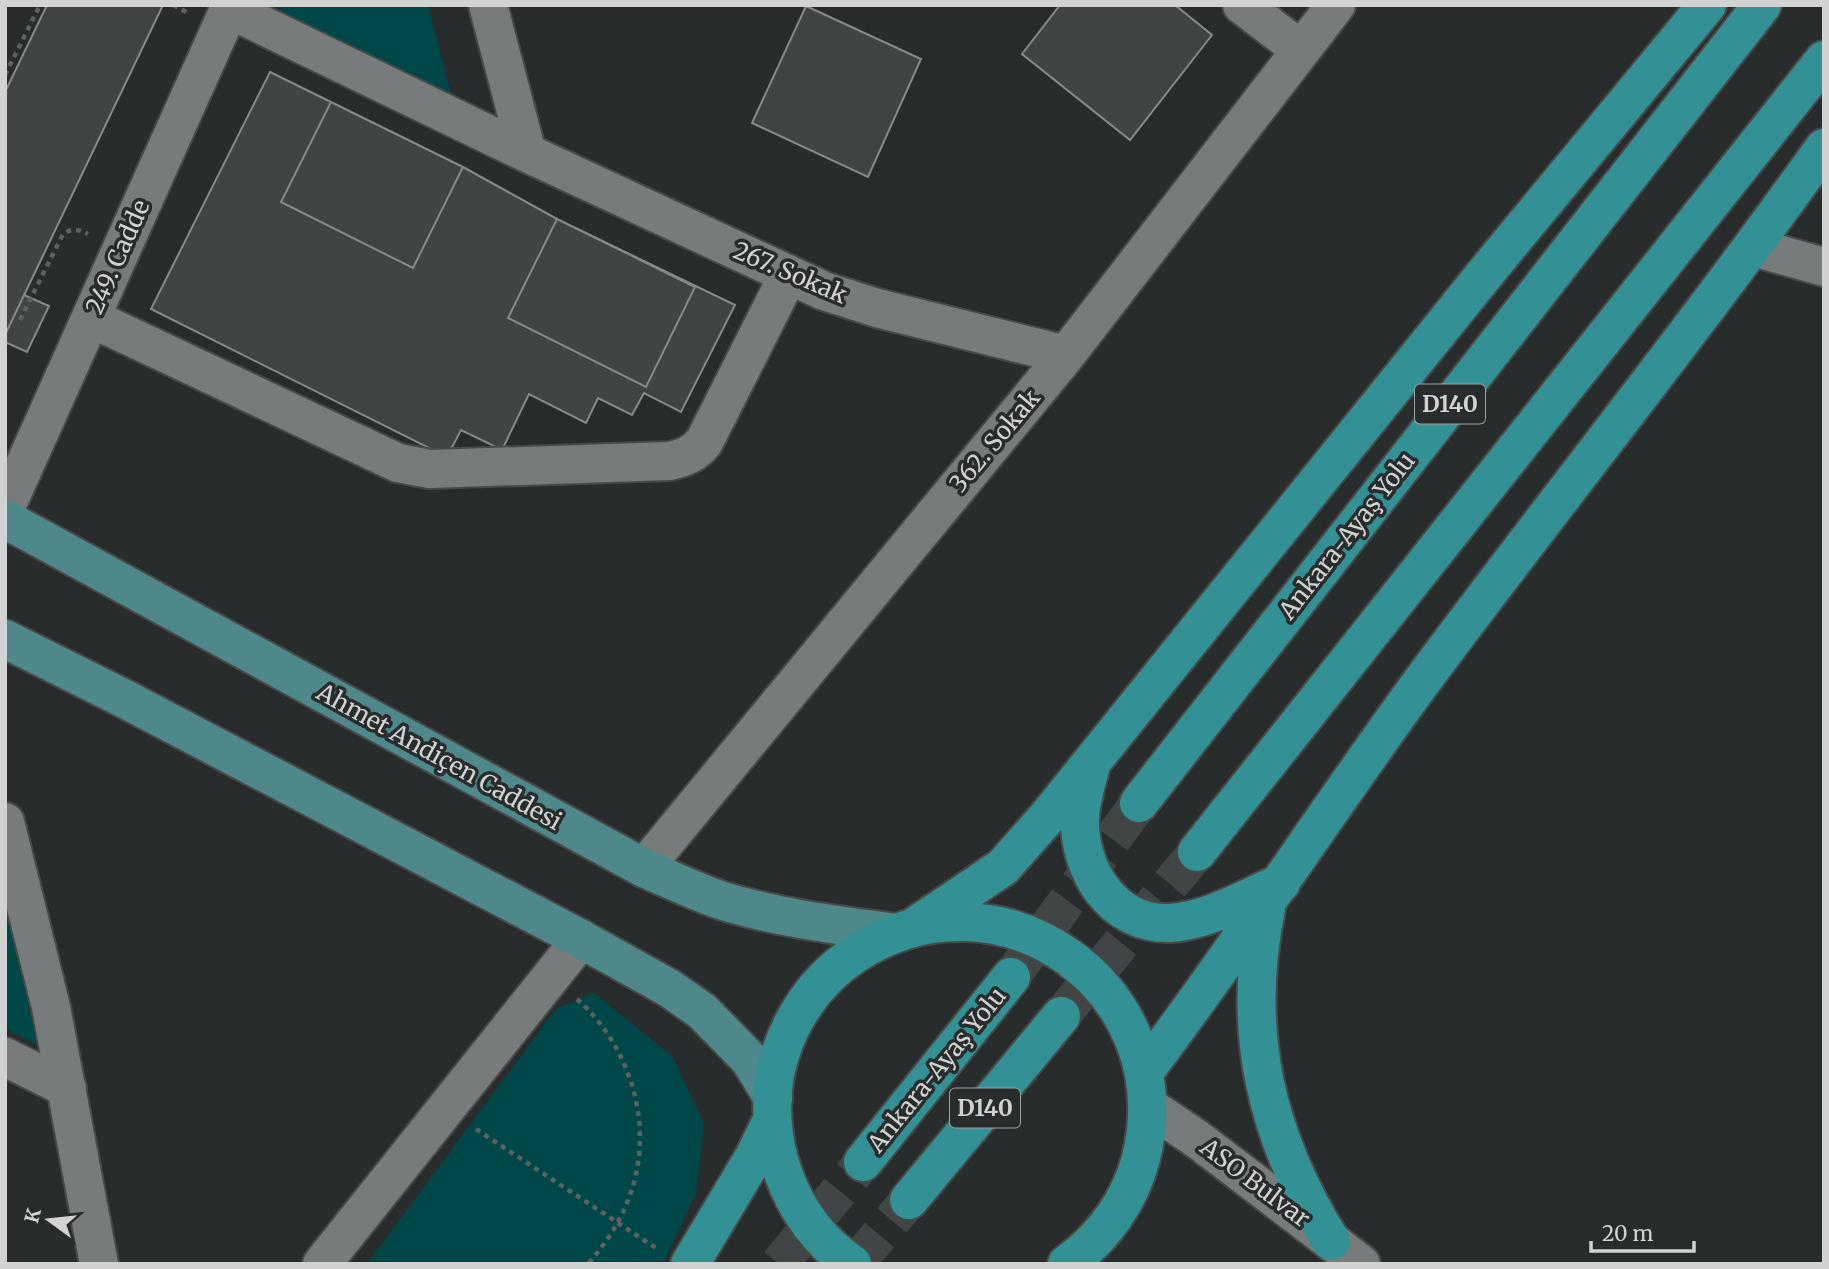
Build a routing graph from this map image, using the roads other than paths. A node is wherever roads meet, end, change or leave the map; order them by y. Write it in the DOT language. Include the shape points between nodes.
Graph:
graph roads {
  1 [pos="488,5"];
  2 [pos="1242,5"];
  3 [pos="1336,5"];
  4 [pos="1707,5"];
  5 [pos="1762,5"];
  6 [pos="230,7"];
  7 [pos="1301,50"];
  8 [pos="1824,60"];
  9 [pos="1824,148"];
  10 [pos="527,153"];
  11 [pos="1753,247"];
  12 [pos="1824,267"];
  13 [pos="788,276"];
  14 [pos="91,318"];
  15 [pos="1066,355"];
  16 [pos="5,509"];
  17 [pos="5,519"];
  18 [pos="5,639"];
  19 [pos="1091,764"];
  20 [pos="1139,803"];
  21 [pos="5,822"];
  22 [pos="1197,852"];
  23 [pos="644,869"];
  24 [pos="1274,892"];
  25 [pos="905,930"];
  26 [pos="581,939"];
  27 [pos="1011,977"];
  28 [pos="1061,1016"];
  29 [pos="5,1057"];
  30 [pos="67,1088"];
  31 [pos="1146,1089"];
  32 [pos="772,1109"];
  33 [pos="863,1162"];
  34 [pos="909,1200"];
  35 [pos="1331,1241"];
  36 [pos="680,1260"];
  37 [pos="99,1264"];
  38 [pos="322,1264"];
  39 [pos="852,1264"];
  40 [pos="1066,1264"];
  41 [pos="1361,1264"];
  1 -- 10 [label="street"];
  2 -- 7 [label="street"];
  3 -- 7 [label="street, 362. Sokak"];
  4 -- 19 [label="highway"];
  5 -- 20 [label="highway, Ankara-Ayaş Yolu / D140"];
  6 -- 10 [label="street, 267. Sokak"];
  6 -- 14 [label="street, 249. Cadde"];
  7 -- 15 [label="street, 362. Sokak"];
  8 -- 22 [label="highway"];
  9 -- 11 [label="highway"];
  10 -- 13 [label="street, 267. Sokak"];
  11 -- 12 [label="street"];
  11 -- 24 [label="highway" via="1428,672"];
  13 -- 14 [label="street" via="704,442 684,458 669,461 430,469 398,463"];
  13 -- 15 [label="street, 267. Sokak" via="877,308"];
  14 -- 16 [label="street, 249. Cadde"];
  15 -- 23 [label="street, 362. Sokak"];
  17 -- 23 [label="main road, Ahmet Andiçen Caddesi"];
  18 -- 26 [label="main road"];
  19 -- 24 [label="highway" via="1080,816 1082,848 1093,877 1112,903 1128,913 1169,923 1204,917"];
  19 -- 25 [label="highway" via="1003,867"];
  21 -- 30 [label="street"];
  23 -- 25 [label="main road, Ahmet Andiçen Caddesi" via="719,899 798,919"];
  24 -- 31 [label="highway" via="1199,1000"];
  24 -- 35 [label="highway" via="1260,939 1256,977 1266,1092 1292,1170"];
  25 -- 31 [label="highway" via="951,921 989,923 1026,933 1060,950 1090,973 1114,1002 1133,1036"];
  25 -- 32 [label="highway" via="874,942 839,964 810,994 789,1030 775,1070"];
  26 -- 32 [label="main road" via="702,1011 750,1060"];
  26 -- 38 [label="street"];
  27 -- 33 [label="highway, Ankara-Ayaş Yolu / D140"];
  28 -- 34 [label="highway, D140"];
  29 -- 30 [label="street"];
  30 -- 37 [label="street"];
  31 -- 35 [label="street, ASO Bulvar" via="1197,1139"];
  31 -- 40 [label="highway" via="1145,1140 1137,1173 1103,1231"];
  32 -- 36 [label="highway" via="754,1157"];
  32 -- 39 [label="highway" via="776,1152 789,1190 809,1224"];
  35 -- 41 [label="street, ASO Bulvar"];
}
